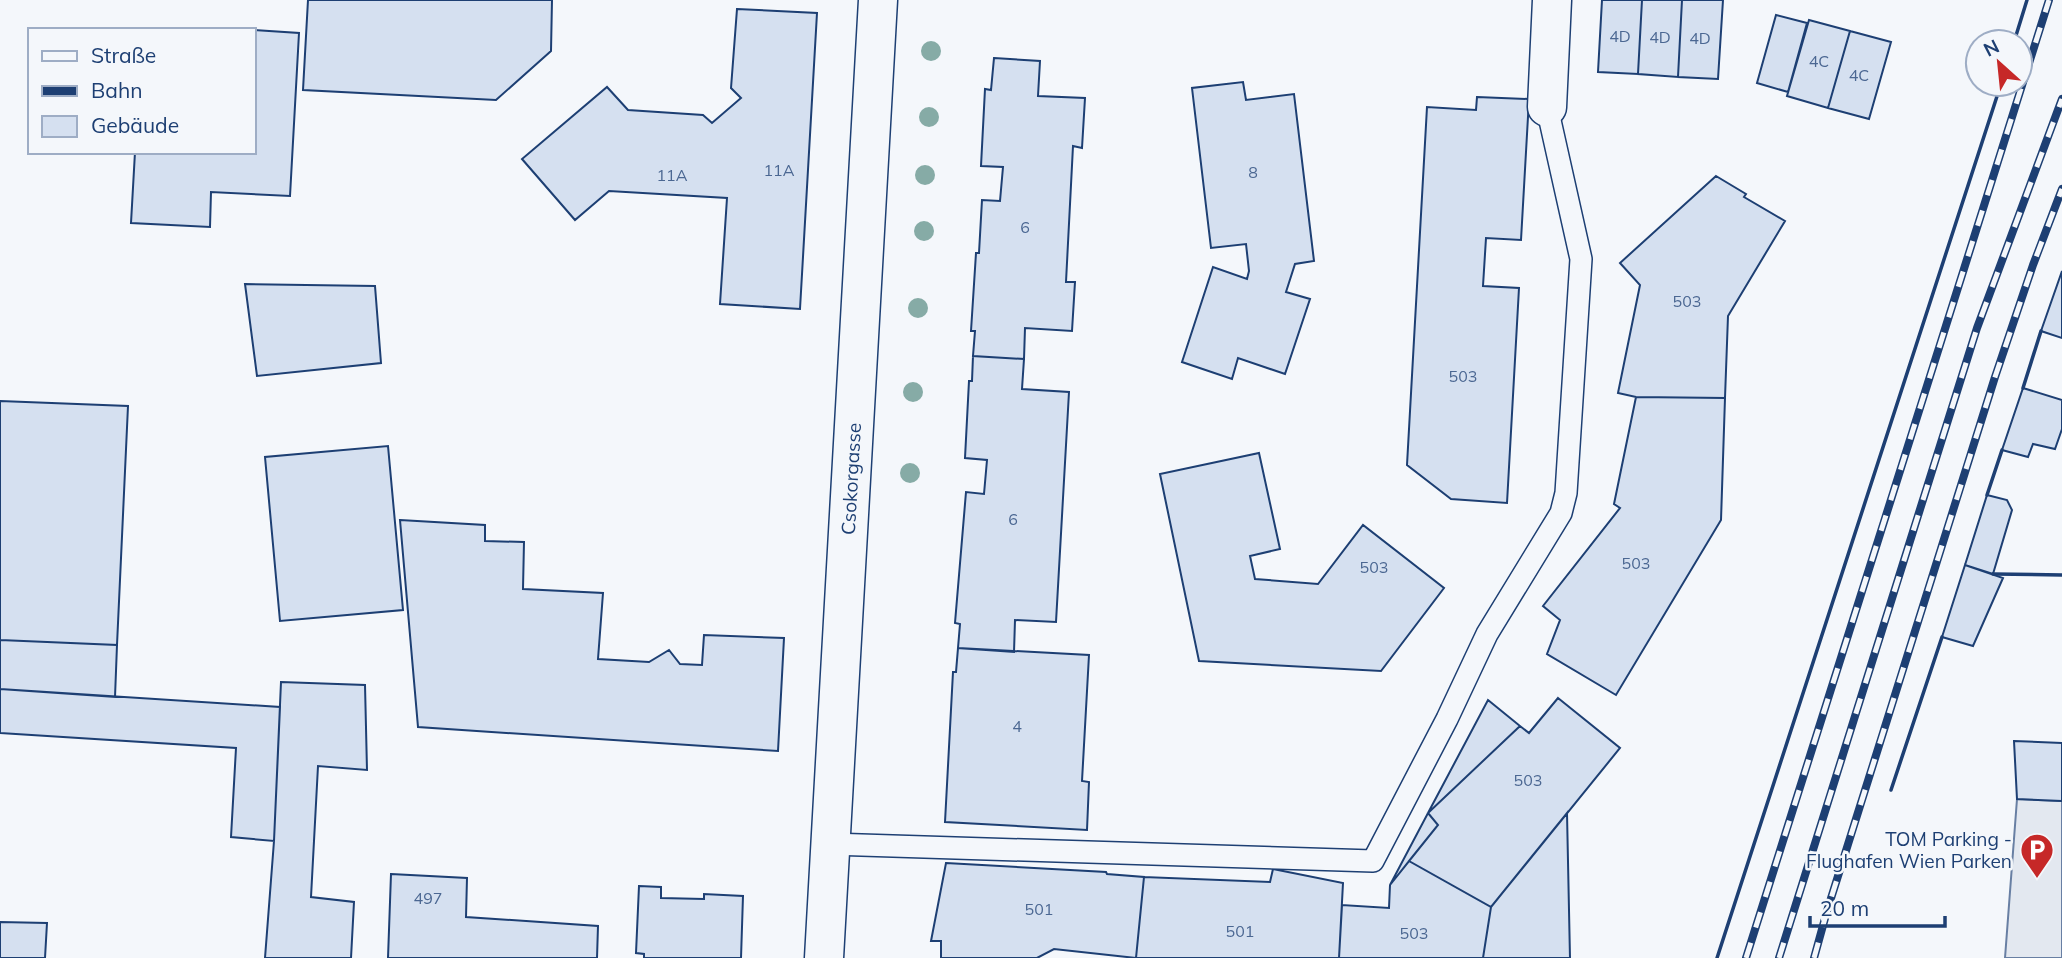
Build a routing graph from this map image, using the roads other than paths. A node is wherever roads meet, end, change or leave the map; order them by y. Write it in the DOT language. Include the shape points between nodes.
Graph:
graph roads {
  1 [pos="878,0"];
  2 [pos="1552,0"];
  3 [pos="1547,107"];
  4 [pos="830,844"];
  5 [pos="824,958"];
  1 -- 4 [label="street, Csokorgasse"];
  2 -- 3 [label="street"];
  3 -- 4 [label="lane" via="1581,259 1566,493 1561,513 1487,634 1373,861"];
  4 -- 5 [label="street, Csokorgasse"];
}
